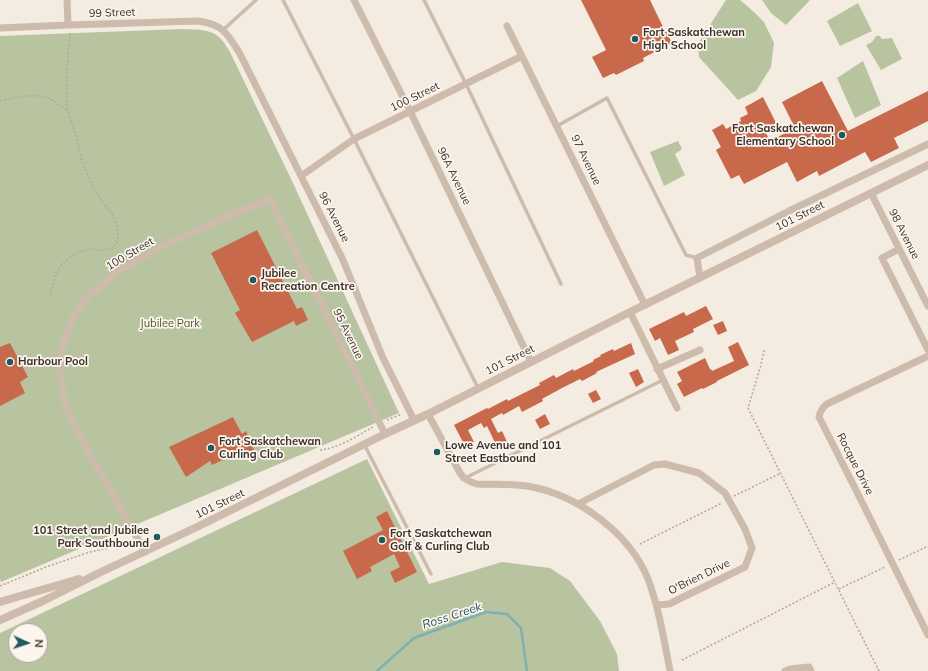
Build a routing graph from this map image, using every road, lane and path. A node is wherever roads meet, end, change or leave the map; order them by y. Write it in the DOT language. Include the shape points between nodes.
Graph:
graph roads {
  1 [pos="67,0"];
  2 [pos="256,0"];
  3 [pos="283,0"];
  4 [pos="354,0"];
  5 [pos="424,0"];
  6 [pos="70,25"];
  7 [pos="507,26"];
  8 [pos="0,28"];
  9 [pos="223,30"];
  10 [pos="522,56"];
  11 [pos="466,84"];
  12 [pos="0,101"];
  13 [pos="410,111"];
  14 [pos="68,112"];
  15 [pos="557,126"];
  16 [pos="354,139"];
  17 [pos="928,144"];
  18 [pos="928,165"];
  19 [pos="301,176"];
  20 [pos="871,193"];
  21 [pos="270,200"];
  22 [pos="899,249"];
  23 [pos="697,258"];
  24 [pos="700,278"];
  25 [pos="561,284"];
  26 [pos="50,292"];
  27 [pos="645,305"];
  28 [pos="928,306"];
  29 [pos="630,312"];
  30 [pos="700,350"];
  31 [pos="764,350"];
  32 [pos="928,350"];
  33 [pos="928,356"];
  34 [pos="531,362"];
  35 [pos="657,369"];
  36 [pos="663,380"];
  37 [pos="478,389"];
  38 [pos="677,408"];
  39 [pos="409,411"];
  40 [pos="428,414"];
  41 [pos="414,420"];
  42 [pos="380,423"];
  43 [pos="385,434"];
  44 [pos="364,444"];
  45 [pos="320,450"];
  46 [pos="781,473"];
  47 [pos="464,478"];
  48 [pos="729,499"];
  49 [pos="578,504"];
  50 [pos="640,544"];
  51 [pos="125,546"];
  52 [pos="928,546"];
  53 [pos="145,552"];
  54 [pos="898,561"];
  55 [pos="885,567"];
  56 [pos="101,572"];
  57 [pos="432,574"];
  58 [pos="835,582"];
  59 [pos="0,586"];
  60 [pos="839,589"];
  61 [pos="0,602"];
  62 [pos="657,605"];
  63 [pos="0,620"];
  64 [pos="928,635"];
  65 [pos="682,660"];
  66 [pos="670,671"];
  67 [pos="785,671"];
  68 [pos="811,671"];
  69 [pos="879,671"];
  1 -- 6 [label="street"];
  2 -- 9 [label="lane"];
  3 -- 16 [label="lane"];
  4 -- 13 [label="street, 96A Avenue"];
  5 -- 11 [label="lane"];
  6 -- 8 [label="street, 99 Street"];
  6 -- 9 [label="street, 99 Street" via="198,21 208,22"];
  6 -- 14 [label="path" via="66,83"];
  7 -- 10 [label="street, 97 Avenue"];
  9 -- 19 [label="street, 96 Avenue" via="239,52"];
  10 -- 11 [label="street, 100 Street"];
  10 -- 15 [label="street, 97 Avenue"];
  11 -- 13 [label="street, 100 Street"];
  11 -- 25 [label="lane"];
  12 -- 14 [label="path" via="41,96 50,99"];
  13 -- 16 [label="street, 100 Street"];
  13 -- 34 [label="street, 96A Avenue"];
  14 -- 26 [label="path" via="85,169 99,197 117,223 118,238 112,247 85,250 70,257 60,267"];
  15 -- 23 [label="lane" via="607,98 686,255"];
  15 -- 27 [label="street, 97 Avenue"];
  16 -- 19 [label="street, 100 Street"];
  16 -- 37 [label="lane"];
  17 -- 23 [label="street"];
  18 -- 20 [label="street, 101 Street"];
  19 -- 39 [label="street, 96 Avenue" via="343,260 383,358"];
  20 -- 22 [label="street, 98 Avenue"];
  20 -- 24 [label="street, 101 Street"];
  21 -- 42 [label="street, 95 Avenue"];
  21 -- 53 [label="street, 100 Street" via="168,244 118,271 82,303 62,347 60,370 67,409"];
  22 -- 28 [label="street, 98 Avenue"];
  22 -- 32 [label="street" via="882,258"];
  23 -- 24 [label="street"];
  24 -- 27 [label="street, 101 Street"];
  27 -- 29 [label="street, 101 Street"];
  29 -- 34 [label="street, 101 Street"];
  29 -- 35 [label="street"];
  30 -- 35 [label="street"];
  31 -- 46 [label="path" via="748,408"];
  33 -- 64 [label="street, Rocque Drive" via="828,404 823,407 819,417"];
  34 -- 37 [label="street, 101 Street"];
  35 -- 36 [label="street"];
  36 -- 38 [label="street"];
  36 -- 47 [label="lane"];
  37 -- 40 [label="street, 101 Street"];
  39 -- 41 [label="street, 96 Avenue"];
  39 -- 42 [label="path"];
  40 -- 41 [label="street, 101 Street"];
  40 -- 47 [label="street" via="455,467"];
  41 -- 43 [label="street, 101 Street"];
  42 -- 43 [label="street, 95 Avenue"];
  42 -- 45 [label="path" via="341,444"];
  43 -- 44 [label="street, 101 Street"];
  44 -- 53 [label="street, 101 Street"];
  44 -- 57 [label="lane"];
  46 -- 48 [label="path"];
  46 -- 58 [label="path"];
  47 -- 49 [label="street" via="477,484 533,487"];
  48 -- 49 [label="street, O'Brien Drive" via="699,473 659,464"];
  48 -- 50 [label="path"];
  48 -- 62 [label="street, O'Brien Drive" via="752,548 745,567 669,604"];
  49 -- 62 [label="street" via="612,529 627,545 648,578"];
  51 -- 59 [label="path" via="90,552"];
  52 -- 54 [label="path"];
  53 -- 56 [label="street, 101 Street"];
  55 -- 60 [label="path"];
  56 -- 61 [label="street, 101 Street"];
  56 -- 63 [label="street, 101 Street"];
  58 -- 60 [label="path"];
  58 -- 65 [label="path"];
  60 -- 69 [label="path"];
  62 -- 66 [label="street"];
  67 -- 68 [label="street" via="809,667"];
}
